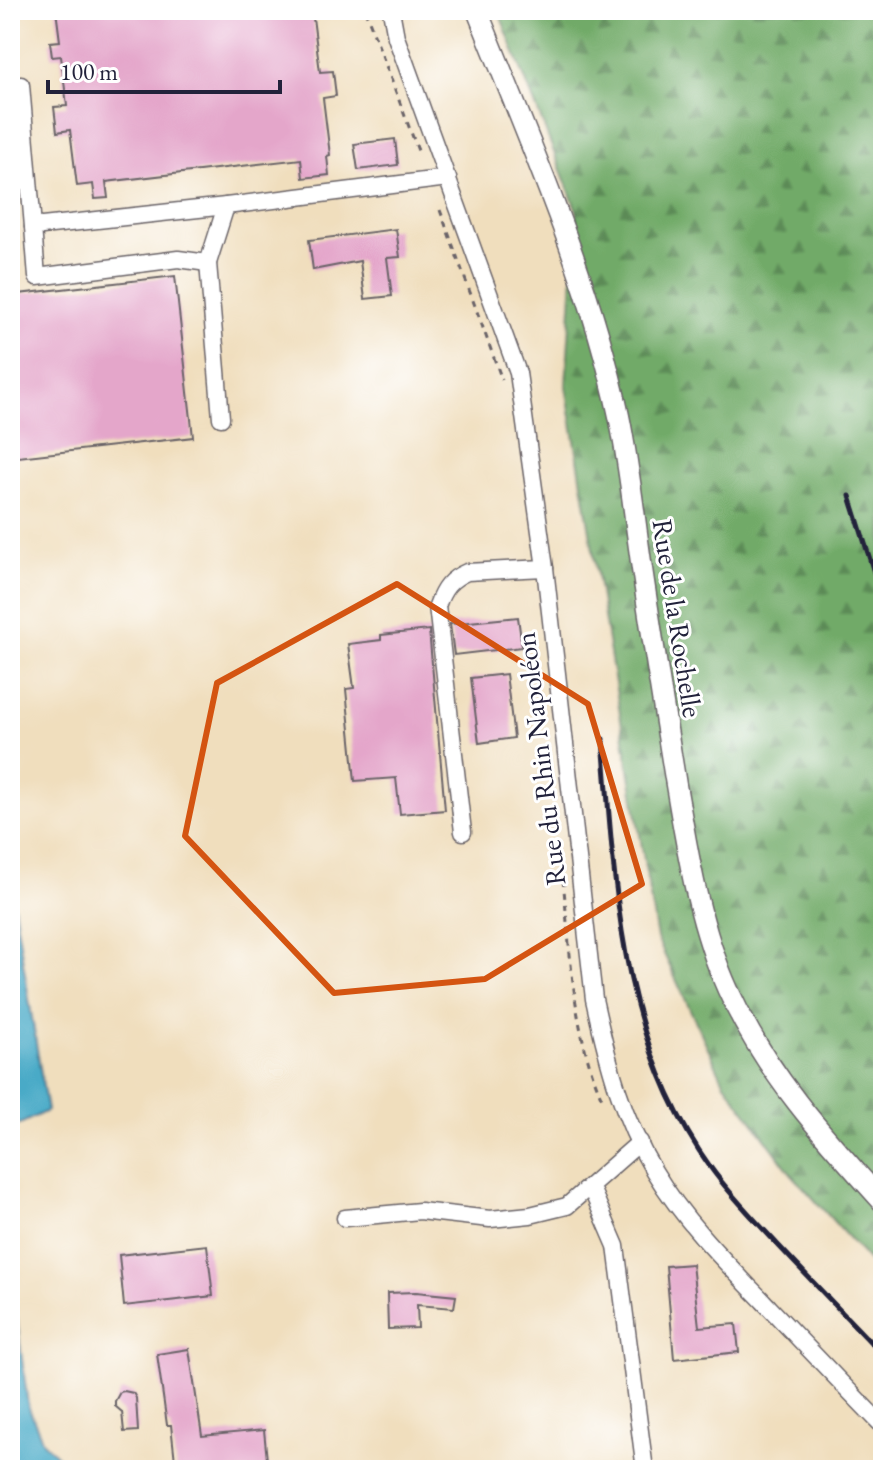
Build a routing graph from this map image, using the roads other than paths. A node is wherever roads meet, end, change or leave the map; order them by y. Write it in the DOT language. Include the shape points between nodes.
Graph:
graph roads {
  1 [pos="391,10"];
  2 [pos="480,18"];
  3 [pos="21,85"];
  4 [pos="448,178"];
  5 [pos="226,206"];
  6 [pos="33,227"];
  7 [pos="208,263"];
  8 [pos="221,418"];
  9 [pos="545,568"];
  10 [pos="463,832"];
  11 [pos="640,1142"];
  12 [pos="591,1188"];
  13 [pos="883,1202"];
  14 [pos="345,1218"];
  15 [pos="883,1426"];
  16 [pos="645,1470"];
  1 -- 4 [label="street, Rue du Rhin Napoléon"];
  2 -- 13 [label="main road, Rue de la Rochelle" via="603,345 620,420 688,856 715,954 734,1001 782,1083"];
  3 -- 6 [label="street"];
  4 -- 5 [label="street"];
  4 -- 9 [label="street, Rue du Rhin Napoléon" via="518,373"];
  5 -- 6 [label="street"];
  5 -- 7 [label="street"];
  6 -- 7 [label="street" via="37,277 178,259"];
  7 -- 8 [label="street"];
  9 -- 10 [label="street" via="467,572 446,586 437,606"];
  9 -- 11 [label="street, Rue du Rhin Napoléon" via="594,999 625,1113"];
  11 -- 12 [label="street"];
  11 -- 15 [label="street, Rue du Rhin Napoléon" via="676,1205 709,1245"];
  12 -- 14 [label="street" via="567,1206 530,1215 490,1219 420,1211"];
  12 -- 16 [label="street" via="616,1246"];
}
